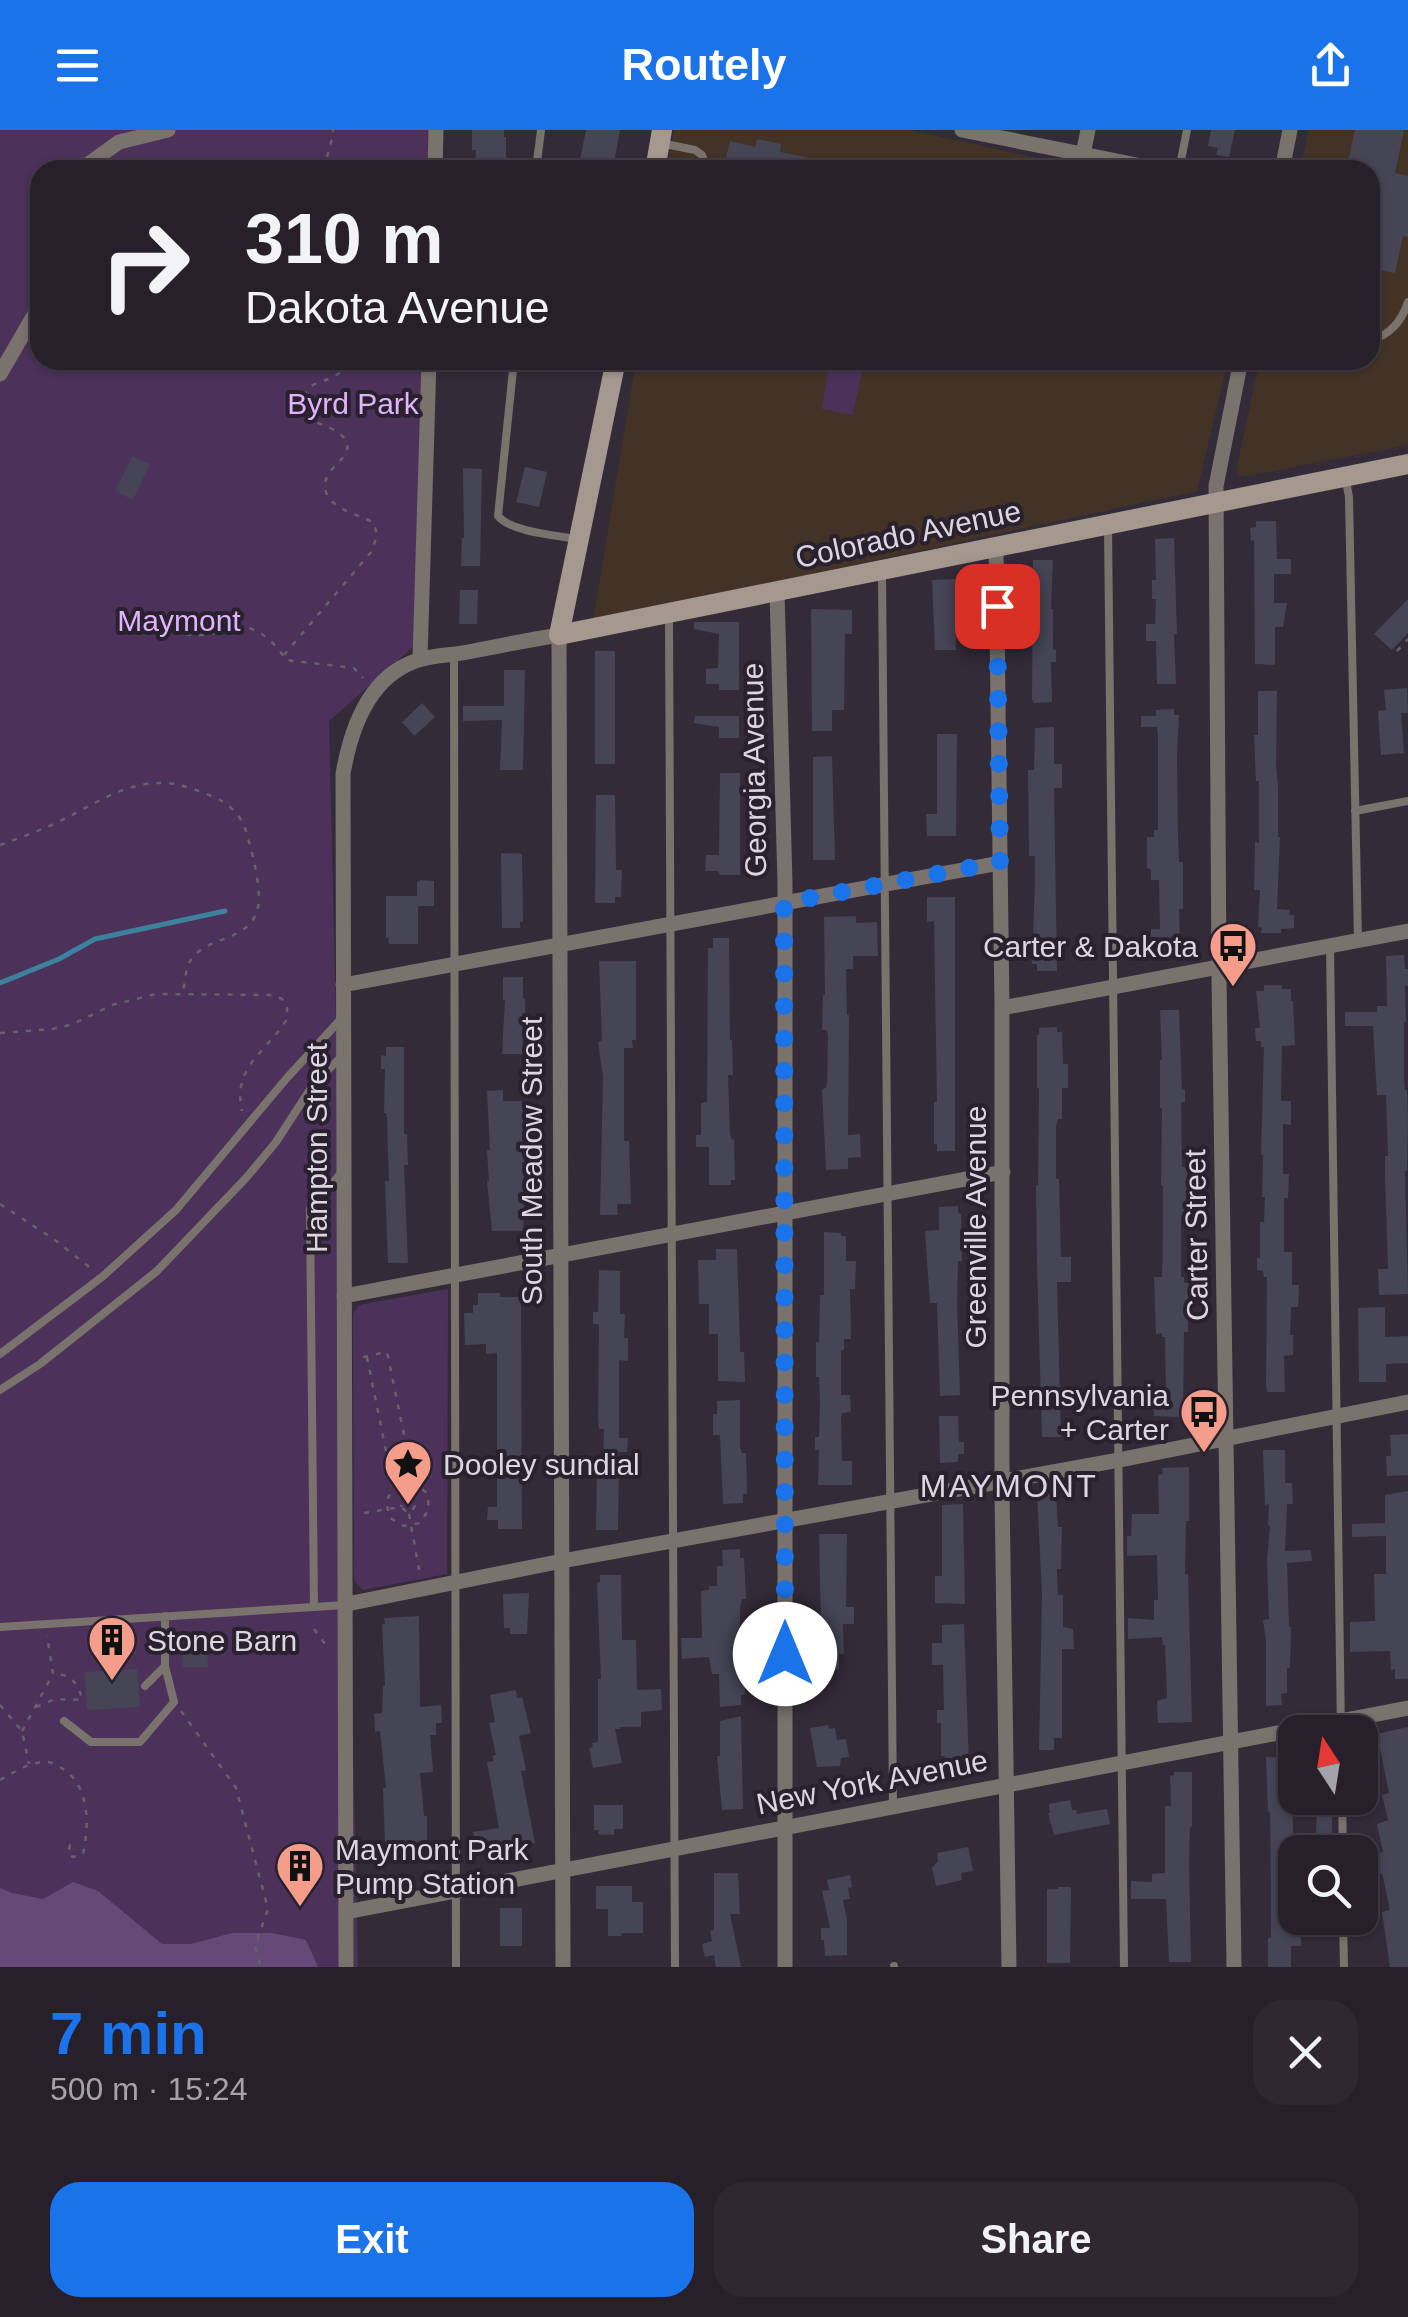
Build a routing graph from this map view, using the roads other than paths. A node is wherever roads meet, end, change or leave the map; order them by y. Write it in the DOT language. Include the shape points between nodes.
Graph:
graph roads {
  1 [pos="168,130"];
  2 [pos="436,130"];
  3 [pos="540,130"];
  4 [pos="1088,130"];
  5 [pos="1187,130"];
  6 [pos="1290,130"];
  7 [pos="972,131"];
  8 [pos="661,137"];
  9 [pos="1083,154"];
  10 [pos="94,160"];
  11 [pos="435,160"];
  12 [pos="537,160"];
  13 [pos="704,160"];
  14 [pos="1113,160"];
  15 [pos="1181,160"];
  16 [pos="1284,160"];
  17 [pos="1408,302"];
  18 [pos="30,322"];
  19 [pos="1380,338"];
  20 [pos="429,370"];
  21 [pos="513,370"];
  22 [pos="614,370"];
  23 [pos="1239,370"];
  24 [pos="0,374"];
  25 [pos="1408,464"];
  26 [pos="1346,476"];
  27 [pos="1216,502"];
  28 [pos="1108,524"];
  29 [pos="579,539"];
  30 [pos="996,547"];
  31 [pos="882,570"];
  32 [pos="777,592"];
  33 [pos="668,613"];
  34 [pos="560,635"];
  35 [pos="454,654"];
  36 [pos="420,659"];
  37 [pos="1408,801"];
  38 [pos="1355,811"];
  39 [pos="1000,862"];
  40 [pos="884,884"];
  41 [pos="784,903"];
  42 [pos="670,924"];
  43 [pos="1408,932"];
  44 [pos="1358,941"];
  45 [pos="560,944"];
  46 [pos="1330,946"];
  47 [pos="455,964"];
  48 [pos="1218,968"];
  49 [pos="343,985"];
  50 [pos="1113,988"];
  51 [pos="1002,1008"];
  52 [pos="343,1016"];
  53 [pos="345,1052"];
  54 [pos="345,1168"];
  55 [pos="1003,1172"];
  56 [pos="887,1194"];
  57 [pos="785,1214"];
  58 [pos="672,1235"];
  59 [pos="561,1256"];
  60 [pos="455,1275"];
  61 [pos="344,1296"];
  62 [pos="0,1354"];
  63 [pos="0,1390"];
  64 [pos="1408,1402"];
  65 [pos="1337,1416"];
  66 [pos="1227,1437"];
  67 [pos="1119,1460"];
  68 [pos="1003,1480"];
  69 [pos="890,1502"];
  70 [pos="785,1521"];
  71 [pos="673,1541"];
  72 [pos="562,1561"];
  73 [pos="455,1583"];
  74 [pos="347,1604"];
  75 [pos="314,1607"];
  76 [pos="166,1616"];
  77 [pos="0,1627"];
  78 [pos="165,1666"];
  79 [pos="145,1686"];
  80 [pos="1408,1708"];
  81 [pos="1341,1715"];
  82 [pos="1378,1716"];
  83 [pos="64,1721"];
  84 [pos="1278,1735"];
  85 [pos="1231,1741"];
  86 [pos="1122,1762"];
  87 [pos="1008,1784"];
  88 [pos="892,1806"];
  89 [pos="785,1827"];
  90 [pos="674,1849"];
  91 [pos="563,1870"];
  92 [pos="456,1891"];
  93 [pos="346,1912"];
  94 [pos="1344,1935"];
  95 [pos="346,1967"];
  96 [pos="456,1967"];
  97 [pos="563,1967"];
  98 [pos="675,1967"];
  99 [pos="785,1967"];
  100 [pos="1010,1967"];
  101 [pos="1124,1967"];
  102 [pos="1234,1967"];
  103 [pos="1344,1967"];
  1 -- 10 [label="street" via="119,142"];
  2 -- 11 [label="street"];
  3 -- 12 [label="lane"];
  4 -- 9 [label="street"];
  5 -- 15 [label="lane"];
  6 -- 16 [label="street"];
  7 -- 9 [label="street"];
  8 -- 13 [label="lane"];
  9 -- 14 [label="street"];
  17 -- 19 [label="lane" via="1394,328"];
  18 -- 24 [label="street"];
  20 -- 36 [label="street"];
  21 -- 29 [label="lane" via="498,516 514,527"];
  22 -- 29 [label="street, South Meadow Street"];
  23 -- 27 [label="street, Carter Street"];
  25 -- 26 [label="street, Colorado Avenue"];
  26 -- 27 [label="street, Colorado Avenue"];
  26 -- 38 [label="lane"];
  27 -- 28 [label="street, Colorado Avenue"];
  27 -- 48 [label="street, Carter Street"];
  28 -- 30 [label="street, Colorado Avenue"];
  28 -- 50 [label="lane"];
  29 -- 34 [label="street, South Meadow Street"];
  30 -- 31 [label="street, Colorado Avenue"];
  30 -- 39 [label="street, Greenville Avenue"];
  31 -- 32 [label="street, Colorado Avenue"];
  31 -- 40 [label="lane"];
  32 -- 33 [label="street, Colorado Avenue"];
  32 -- 41 [label="street, Georgia Avenue"];
  33 -- 34 [label="street, Colorado Avenue"];
  33 -- 42 [label="lane"];
  34 -- 35 [label="street, Colorado Avenue"];
  34 -- 45 [label="street, South Meadow Street"];
  35 -- 36 [label="street, Colorado Avenue"];
  35 -- 47 [label="lane"];
  36 -- 49 [label="street, Hampton Street" via="376,690 349,740 343,774"];
  37 -- 38 [label="lane"];
  38 -- 44 [label="lane"];
  39 -- 40 [label="street"];
  39 -- 51 [label="street, Greenville Avenue"];
  40 -- 41 [label="street"];
  40 -- 56 [label="lane"];
  41 -- 42 [label="street"];
  41 -- 57 [label="street, Georgia Avenue"];
  42 -- 45 [label="street"];
  42 -- 58 [label="lane"];
  43 -- 44 [label="street"];
  44 -- 46 [label="street"];
  45 -- 47 [label="street"];
  45 -- 59 [label="street, South Meadow Street"];
  46 -- 48 [label="street"];
  46 -- 65 [label="lane"];
  47 -- 49 [label="street"];
  47 -- 60 [label="lane"];
  48 -- 50 [label="street"];
  48 -- 66 [label="street, Carter Street"];
  49 -- 52 [label="street, Hampton Street"];
  50 -- 51 [label="street"];
  50 -- 67 [label="lane"];
  51 -- 55 [label="street, Greenville Avenue"];
  52 -- 53 [label="street, Hampton Street"];
  52 -- 62 [label="lane" via="176,1210"];
  53 -- 54 [label="street, Hampton Street"];
  53 -- 63 [label="lane" via="246,1178 157,1271"];
  54 -- 61 [label="street, Hampton Street"];
  54 -- 75 [label="lane" via="310,1209"];
  55 -- 56 [label="street"];
  55 -- 68 [label="street, Greenville Avenue"];
  56 -- 57 [label="street"];
  56 -- 69 [label="lane"];
  57 -- 58 [label="street"];
  57 -- 70 [label="street, Georgia Avenue"];
  58 -- 59 [label="street"];
  58 -- 71 [label="lane"];
  59 -- 60 [label="street"];
  59 -- 72 [label="street, South Meadow Street"];
  60 -- 61 [label="street"];
  60 -- 73 [label="lane"];
  61 -- 74 [label="street, Hampton Street"];
  64 -- 65 [label="street"];
  65 -- 66 [label="street"];
  65 -- 81 [label="lane"];
  66 -- 67 [label="street"];
  66 -- 85 [label="street, Carter Street"];
  67 -- 68 [label="street"];
  67 -- 86 [label="lane"];
  68 -- 69 [label="street"];
  68 -- 87 [label="street, Greenville Avenue"];
  69 -- 70 [label="street"];
  69 -- 88 [label="lane"];
  70 -- 71 [label="street"];
  70 -- 89 [label="street, Georgia Avenue"];
  71 -- 72 [label="street"];
  71 -- 90 [label="lane"];
  72 -- 73 [label="street"];
  72 -- 91 [label="street, South Meadow Street"];
  73 -- 74 [label="street"];
  73 -- 92 [label="lane"];
  74 -- 75 [label="lane"];
  74 -- 93 [label="street, Hampton Street"];
  75 -- 76 [label="lane"];
  76 -- 77 [label="lane"];
  76 -- 78 [label="lane"];
  78 -- 79 [label="lane"];
  78 -- 83 [label="lane" via="174,1702 140,1742 91,1742"];
  80 -- 82 [label="street, New York Avenue"];
  84 -- 85 [label="street, New York Avenue"];
  85 -- 86 [label="street, New York Avenue"];
  85 -- 102 [label="street, Carter Street"];
  86 -- 87 [label="street, New York Avenue"];
  86 -- 101 [label="lane"];
  87 -- 88 [label="street, New York Avenue"];
  87 -- 100 [label="street, Greenville Avenue"];
  88 -- 89 [label="street, New York Avenue"];
  89 -- 90 [label="street, New York Avenue"];
  89 -- 99 [label="street, Georgia Avenue"];
  90 -- 91 [label="street, New York Avenue"];
  90 -- 98 [label="lane"];
  91 -- 92 [label="street, New York Avenue"];
  91 -- 97 [label="street, South Meadow Street"];
  92 -- 93 [label="street, New York Avenue"];
  92 -- 96 [label="lane"];
  93 -- 95 [label="street, Hampton Street"];
  94 -- 103 [label="lane"];
}
